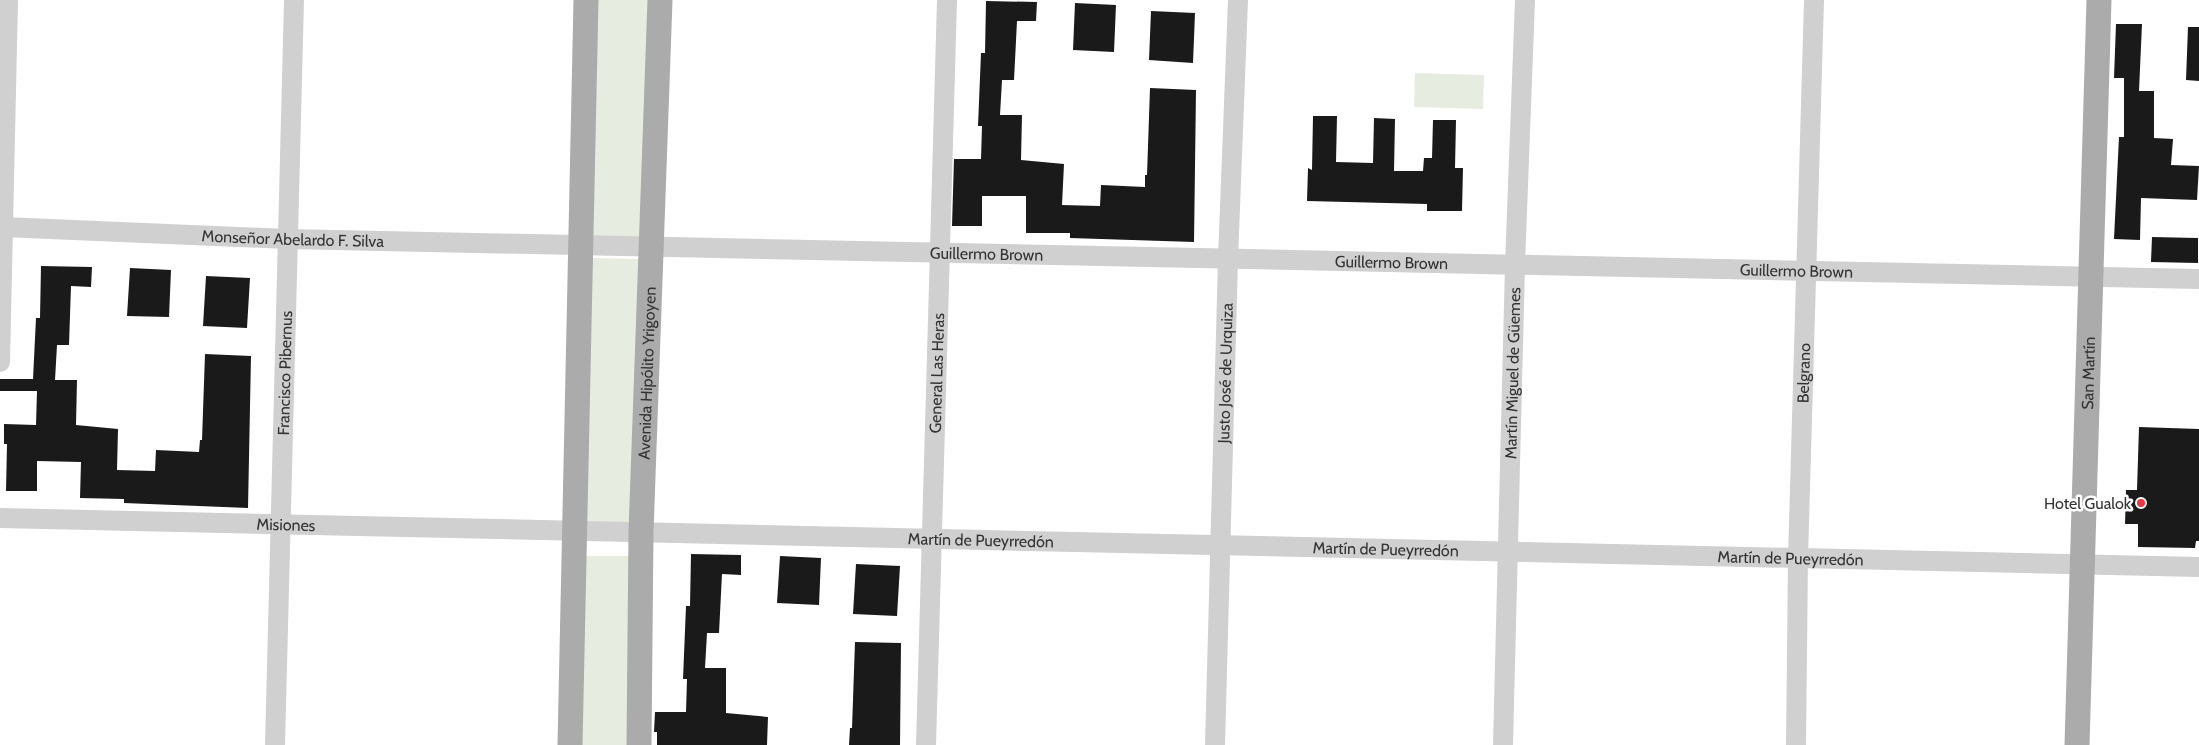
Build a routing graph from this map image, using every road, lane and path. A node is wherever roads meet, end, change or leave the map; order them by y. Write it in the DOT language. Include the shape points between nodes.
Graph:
graph roads {
  1 [pos="8,0"];
  2 [pos="294,0"];
  3 [pos="586,0"];
  4 [pos="660,0"];
  5 [pos="947,0"];
  6 [pos="1238,0"];
  7 [pos="1525,0"];
  8 [pos="1814,0"];
  9 [pos="2099,0"];
  10 [pos="3,227"];
  11 [pos="288,239"];
  12 [pos="582,245"];
  13 [pos="652,246"];
  14 [pos="938,252"];
  15 [pos="1228,258"];
  16 [pos="1515,265"];
  17 [pos="1807,271"];
  18 [pos="2089,277"];
  19 [pos="2199,280"];
  20 [pos="0,362"];
  21 [pos="0,518"];
  22 [pos="282,524"];
  23 [pos="573,531"];
  24 [pos="641,532"];
  25 [pos="931,539"];
  26 [pos="1220,545"];
  27 [pos="1508,552"];
  28 [pos="1798,558"];
  29 [pos="2082,564"];
  30 [pos="2199,567"];
  31 [pos="275,745"];
  32 [pos="570,745"];
  33 [pos="639,745"];
  34 [pos="926,745"];
  35 [pos="1215,745"];
  36 [pos="1503,745"];
  37 [pos="1796,745"];
  38 [pos="2077,745"];
  1 -- 10 [label="street"];
  2 -- 11 [label="street, Francisco Pibernus"];
  3 -- 12 [label="main road"];
  4 -- 13 [label="main road, Avenida Hipólito Yrigoyen"];
  5 -- 14 [label="street, General Las Heras"];
  6 -- 15 [label="street, Justo José de Urquiza"];
  7 -- 16 [label="street, Martín Miguel de Güemes"];
  8 -- 17 [label="street, Belgrano"];
  9 -- 18 [label="main road, San Martín"];
  10 -- 11 [label="street, Monseñor Abelardo F. Silva"];
  10 -- 20 [label="street"];
  11 -- 12 [label="street, Monseñor Abelardo F. Silva"];
  11 -- 22 [label="street, Francisco Pibernus"];
  12 -- 13 [label="street, Guillermo Brown"];
  12 -- 23 [label="main road"];
  13 -- 14 [label="street, Guillermo Brown"];
  13 -- 24 [label="main road, Avenida Hipólito Yrigoyen"];
  14 -- 15 [label="street, Guillermo Brown"];
  14 -- 25 [label="street, General Las Heras"];
  15 -- 16 [label="street, Guillermo Brown"];
  15 -- 26 [label="street, Justo José de Urquiza"];
  16 -- 17 [label="street, Guillermo Brown"];
  16 -- 27 [label="street, Martín Miguel de Güemes"];
  17 -- 18 [label="street, Guillermo Brown"];
  17 -- 28 [label="street, Belgrano"];
  18 -- 19 [label="street, Guillermo Brown"];
  18 -- 29 [label="main road, San Martín"];
  21 -- 22 [label="street, Misiones"];
  22 -- 23 [label="street, Misiones"];
  22 -- 31 [label="street, Francisco Pibernus"];
  23 -- 24 [label="street, Martín de Pueyrredón"];
  23 -- 32 [label="main road"];
  24 -- 25 [label="street, Martín de Pueyrredón"];
  24 -- 33 [label="main road, Avenida Hipólito Yrigoyen"];
  25 -- 26 [label="street, Martín de Pueyrredón"];
  25 -- 34 [label="street, General Las Heras"];
  26 -- 27 [label="street, Martín de Pueyrredón"];
  26 -- 35 [label="street, Justo José de Urquiza"];
  27 -- 28 [label="street, Martín de Pueyrredón"];
  27 -- 36 [label="street, Martín Miguel de Güemes"];
  28 -- 29 [label="street, Martín de Pueyrredón"];
  28 -- 37 [label="street, Belgrano"];
  29 -- 30 [label="street, Martín de Pueyrredón"];
  29 -- 38 [label="main road, San Martín"];
}
